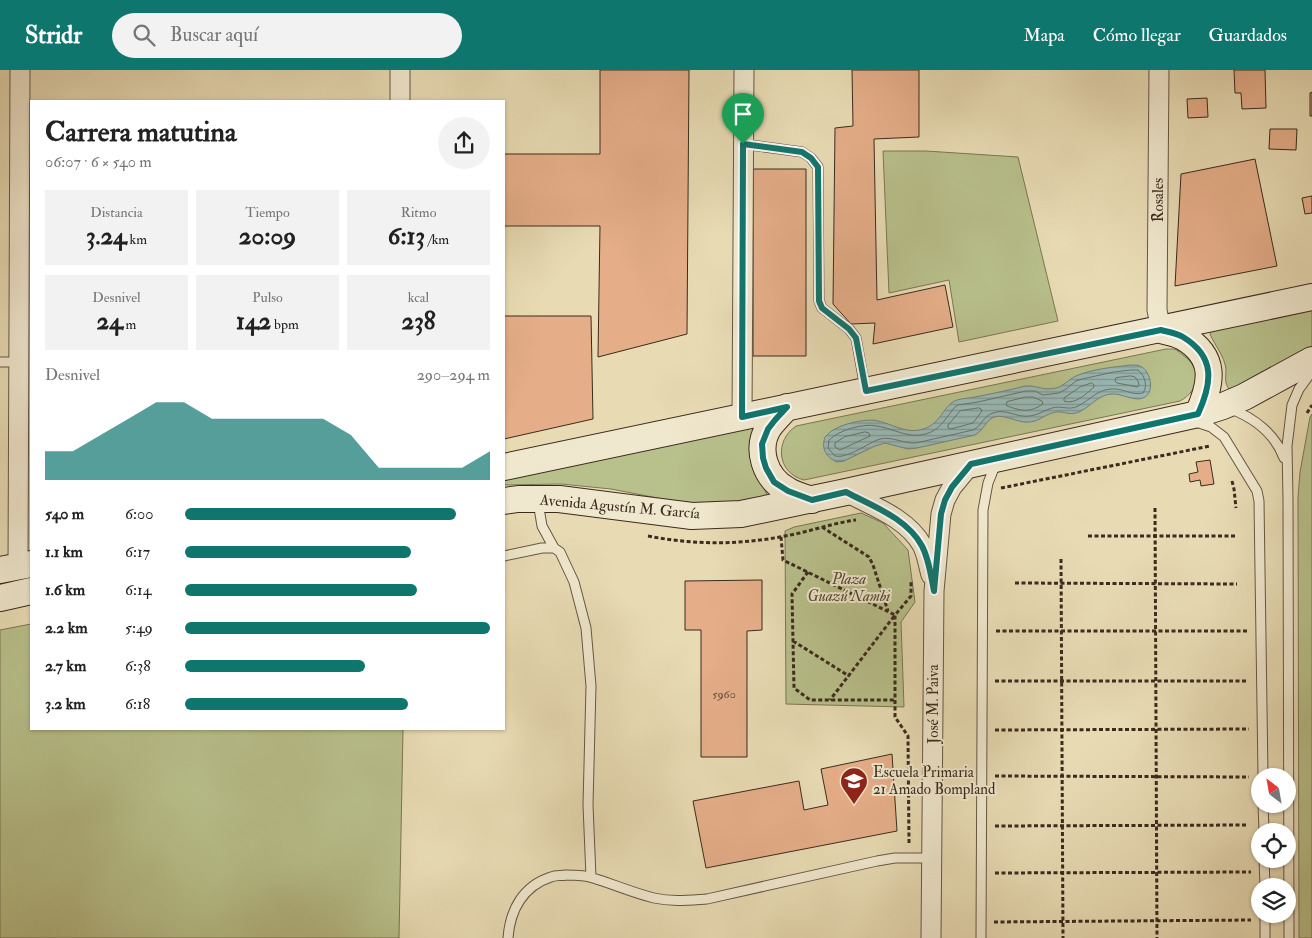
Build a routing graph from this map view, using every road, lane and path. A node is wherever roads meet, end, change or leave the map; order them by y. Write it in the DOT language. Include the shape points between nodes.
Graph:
graph roads {
  1 [pos="20,70"];
  2 [pos="400,70"];
  3 [pos="744,70"];
  4 [pos="1158,70"];
  5 [pos="400,100"];
  6 [pos="743,144"];
  7 [pos="1312,297"];
  8 [pos="1161,330"];
  9 [pos="1312,360"];
  10 [pos="9,362"];
  11 [pos="1312,371"];
  12 [pos="866,391"];
  13 [pos="1222,406"];
  14 [pos="787,407"];
  15 [pos="1189,416"];
  16 [pos="742,417"];
  17 [pos="1214,452"];
  18 [pos="998,458"];
  19 [pos="971,464"];
  20 [pos="1287,465"];
  21 [pos="505,467"];
  22 [pos="1229,473"];
  23 [pos="846,492"];
  24 [pos="986,492"];
  25 [pos="537,499"];
  26 [pos="812,500"];
  27 [pos="505,501"];
  28 [pos="1154,508"];
  29 [pos="1236,508"];
  30 [pos="858,520"];
  31 [pos="822,527"];
  32 [pos="647,536"];
  33 [pos="1088,536"];
  34 [pos="1155,536"];
  35 [pos="1236,536"];
  36 [pos="782,537"];
  37 [pos="554,548"];
  38 [pos="505,556"];
  39 [pos="1061,559"];
  40 [pos="16,567"];
  41 [pos="808,572"];
  42 [pos="911,578"];
  43 [pos="1015,583"];
  44 [pos="1061,583"];
  45 [pos="1155,583"];
  46 [pos="1237,584"];
  47 [pos="30,591"];
  48 [pos="934,591"];
  49 [pos="0,598"];
  50 [pos="888,612"];
  51 [pos="895,615"];
  52 [pos="982,631"];
  53 [pos="1061,631"];
  54 [pos="1155,631"];
  55 [pos="1261,631"];
  56 [pos="793,641"];
  57 [pos="849,676"];
  58 [pos="982,680"];
  59 [pos="1061,681"];
  60 [pos="1156,681"];
  61 [pos="1262,682"];
  62 [pos="830,700"];
  63 [pos="895,700"];
  64 [pos="1156,729"];
  65 [pos="1262,729"];
  66 [pos="982,730"];
  67 [pos="1062,730"];
  68 [pos="1263,768"];
  69 [pos="982,776"];
  70 [pos="1062,776"];
  71 [pos="1156,776"];
  72 [pos="1250,777"];
  73 [pos="1156,825"];
  74 [pos="982,826"];
  75 [pos="1062,826"];
  76 [pos="1251,828"];
  77 [pos="909,858"];
  78 [pos="932,858"];
  79 [pos="1264,868"];
  80 [pos="1264,872"];
  81 [pos="982,873"];
  82 [pos="1062,873"];
  83 [pos="1156,873"];
  84 [pos="591,877"];
  85 [pos="1264,878"];
  86 [pos="1251,918"];
  87 [pos="1156,921"];
  88 [pos="981,922"];
  89 [pos="1063,922"];
  90 [pos="1265,923"];
  91 [pos="508,938"];
  92 [pos="931,938"];
  93 [pos="981,938"];
  94 [pos="1063,938"];
  95 [pos="1157,938"];
  96 [pos="1265,938"];
  97 [pos="1289,938"];
  1 -- 10 [label="street"];
  2 -- 5 [label="street"];
  3 -- 6 [label="street"];
  4 -- 8 [label="street, Rosales" via="1156,310"];
  6 -- 12 [label="lane" via="802,152 818,167 819,301 822,308 856,338"];
  6 -- 16 [label="street"];
  7 -- 8 [label="main road"];
  8 -- 12 [label="main road"];
  8 -- 15 [label="main road" via="1181,336 1195,346 1206,362 1209,383 1206,397"];
  9 -- 13 [label="main road, Avenida Agustín M. García"];
  10 -- 40 [label="street"];
  11 -- 20 [label="lane" via="1292,405"];
  12 -- 14 [label="main road"];
  13 -- 15 [label="main road, Avenida Agustín M. García"];
  13 -- 20 [label="lane" via="1246,415 1272,435"];
  14 -- 16 [label="main road"];
  14 -- 26 [label="main road" via="768,429 762,444 763,458 774,482"];
  15 -- 18 [label="main road, Avenida Agustín M. García"];
  15 -- 55 [label="lane" via="1224,437 1257,491"];
  16 -- 21 [label="main road"];
  17 -- 24 [label="path" via="1210,446"];
  18 -- 19 [label="main road, Avenida Agustín M. García"];
  18 -- 24 [label="lane"];
  19 -- 23 [label="main road, Avenida Agustín M. García"];
  19 -- 48 [label="street" via="945,500"];
  20 -- 97 [label="lane"];
  22 -- 29 [label="path"];
  23 -- 26 [label="main road, Avenida Agustín M. García"];
  23 -- 48 [label="street" via="899,521 915,535 922,546"];
  24 -- 52 [label="lane"];
  25 -- 26 [label="main road, Avenida Agustín M. García" via="692,516 741,514"];
  25 -- 27 [label="main road, Avenida Agustín M. García"];
  25 -- 37 [label="lane" via="542,526"];
  28 -- 34 [label="path"];
  30 -- 31 [label="path"];
  31 -- 36 [label="path"];
  31 -- 50 [label="path" via="869,557"];
  32 -- 36 [label="path" via="714,544"];
  33 -- 34 [label="path"];
  34 -- 35 [label="path"];
  34 -- 45 [label="path"];
  36 -- 41 [label="path" via="783,560"];
  37 -- 38 [label="lane"];
  37 -- 84 [label="lane" via="560,552 574,582 586,628 591,686 588,805"];
  39 -- 44 [label="path"];
  41 -- 50 [label="path"];
  41 -- 56 [label="path" via="792,594"];
  42 -- 51 [label="path" via="911,596"];
  43 -- 44 [label="path"];
  44 -- 45 [label="path"];
  44 -- 53 [label="path"];
  45 -- 46 [label="path"];
  45 -- 54 [label="path"];
  47 -- 49 [label="main road"];
  48 -- 78 [label="street, José M. Paiva"];
  50 -- 51 [label="path"];
  51 -- 57 [label="path"];
  51 -- 63 [label="path"];
  52 -- 53 [label="path"];
  52 -- 58 [label="lane"];
  53 -- 54 [label="path"];
  53 -- 59 [label="path"];
  54 -- 55 [label="path"];
  54 -- 60 [label="path"];
  55 -- 61 [label="lane"];
  56 -- 57 [label="path"];
  56 -- 62 [label="path" via="794,688 810,700"];
  57 -- 62 [label="path"];
  58 -- 59 [label="path"];
  58 -- 66 [label="lane"];
  59 -- 60 [label="path"];
  59 -- 67 [label="path"];
  60 -- 61 [label="path"];
  60 -- 64 [label="path"];
  61 -- 65 [label="lane"];
  62 -- 63 [label="path"];
  63 -- 77 [label="path" via="895,717 908,736"];
  64 -- 65 [label="path"];
  64 -- 67 [label="path"];
  64 -- 71 [label="path"];
  65 -- 68 [label="lane"];
  66 -- 67 [label="path"];
  66 -- 69 [label="lane"];
  67 -- 70 [label="path"];
  69 -- 70 [label="path"];
  69 -- 74 [label="lane"];
  70 -- 71 [label="path"];
  70 -- 75 [label="path"];
  71 -- 72 [label="path"];
  71 -- 73 [label="path"];
  73 -- 75 [label="path"];
  73 -- 76 [label="path"];
  73 -- 83 [label="path"];
  74 -- 75 [label="path"];
  74 -- 81 [label="lane"];
  75 -- 82 [label="path"];
  77 -- 78 [label="lane"];
  77 -- 84 [label="lane" via="877,861 707,899 679,901 656,899"];
  78 -- 92 [label="street, José M. Paiva"];
  79 -- 80 [label="lane"];
  80 -- 83 [label="path"];
  80 -- 85 [label="lane"];
  81 -- 82 [label="path"];
  81 -- 88 [label="lane"];
  82 -- 83 [label="path"];
  82 -- 89 [label="path"];
  83 -- 87 [label="path"];
  84 -- 91 [label="lane" via="552,876 529,889 519,900"];
  86 -- 87 [label="path"];
  87 -- 89 [label="path"];
  87 -- 95 [label="path"];
  88 -- 89 [label="path"];
  88 -- 93 [label="lane"];
  89 -- 94 [label="path"];
  90 -- 96 [label="lane"];
}
